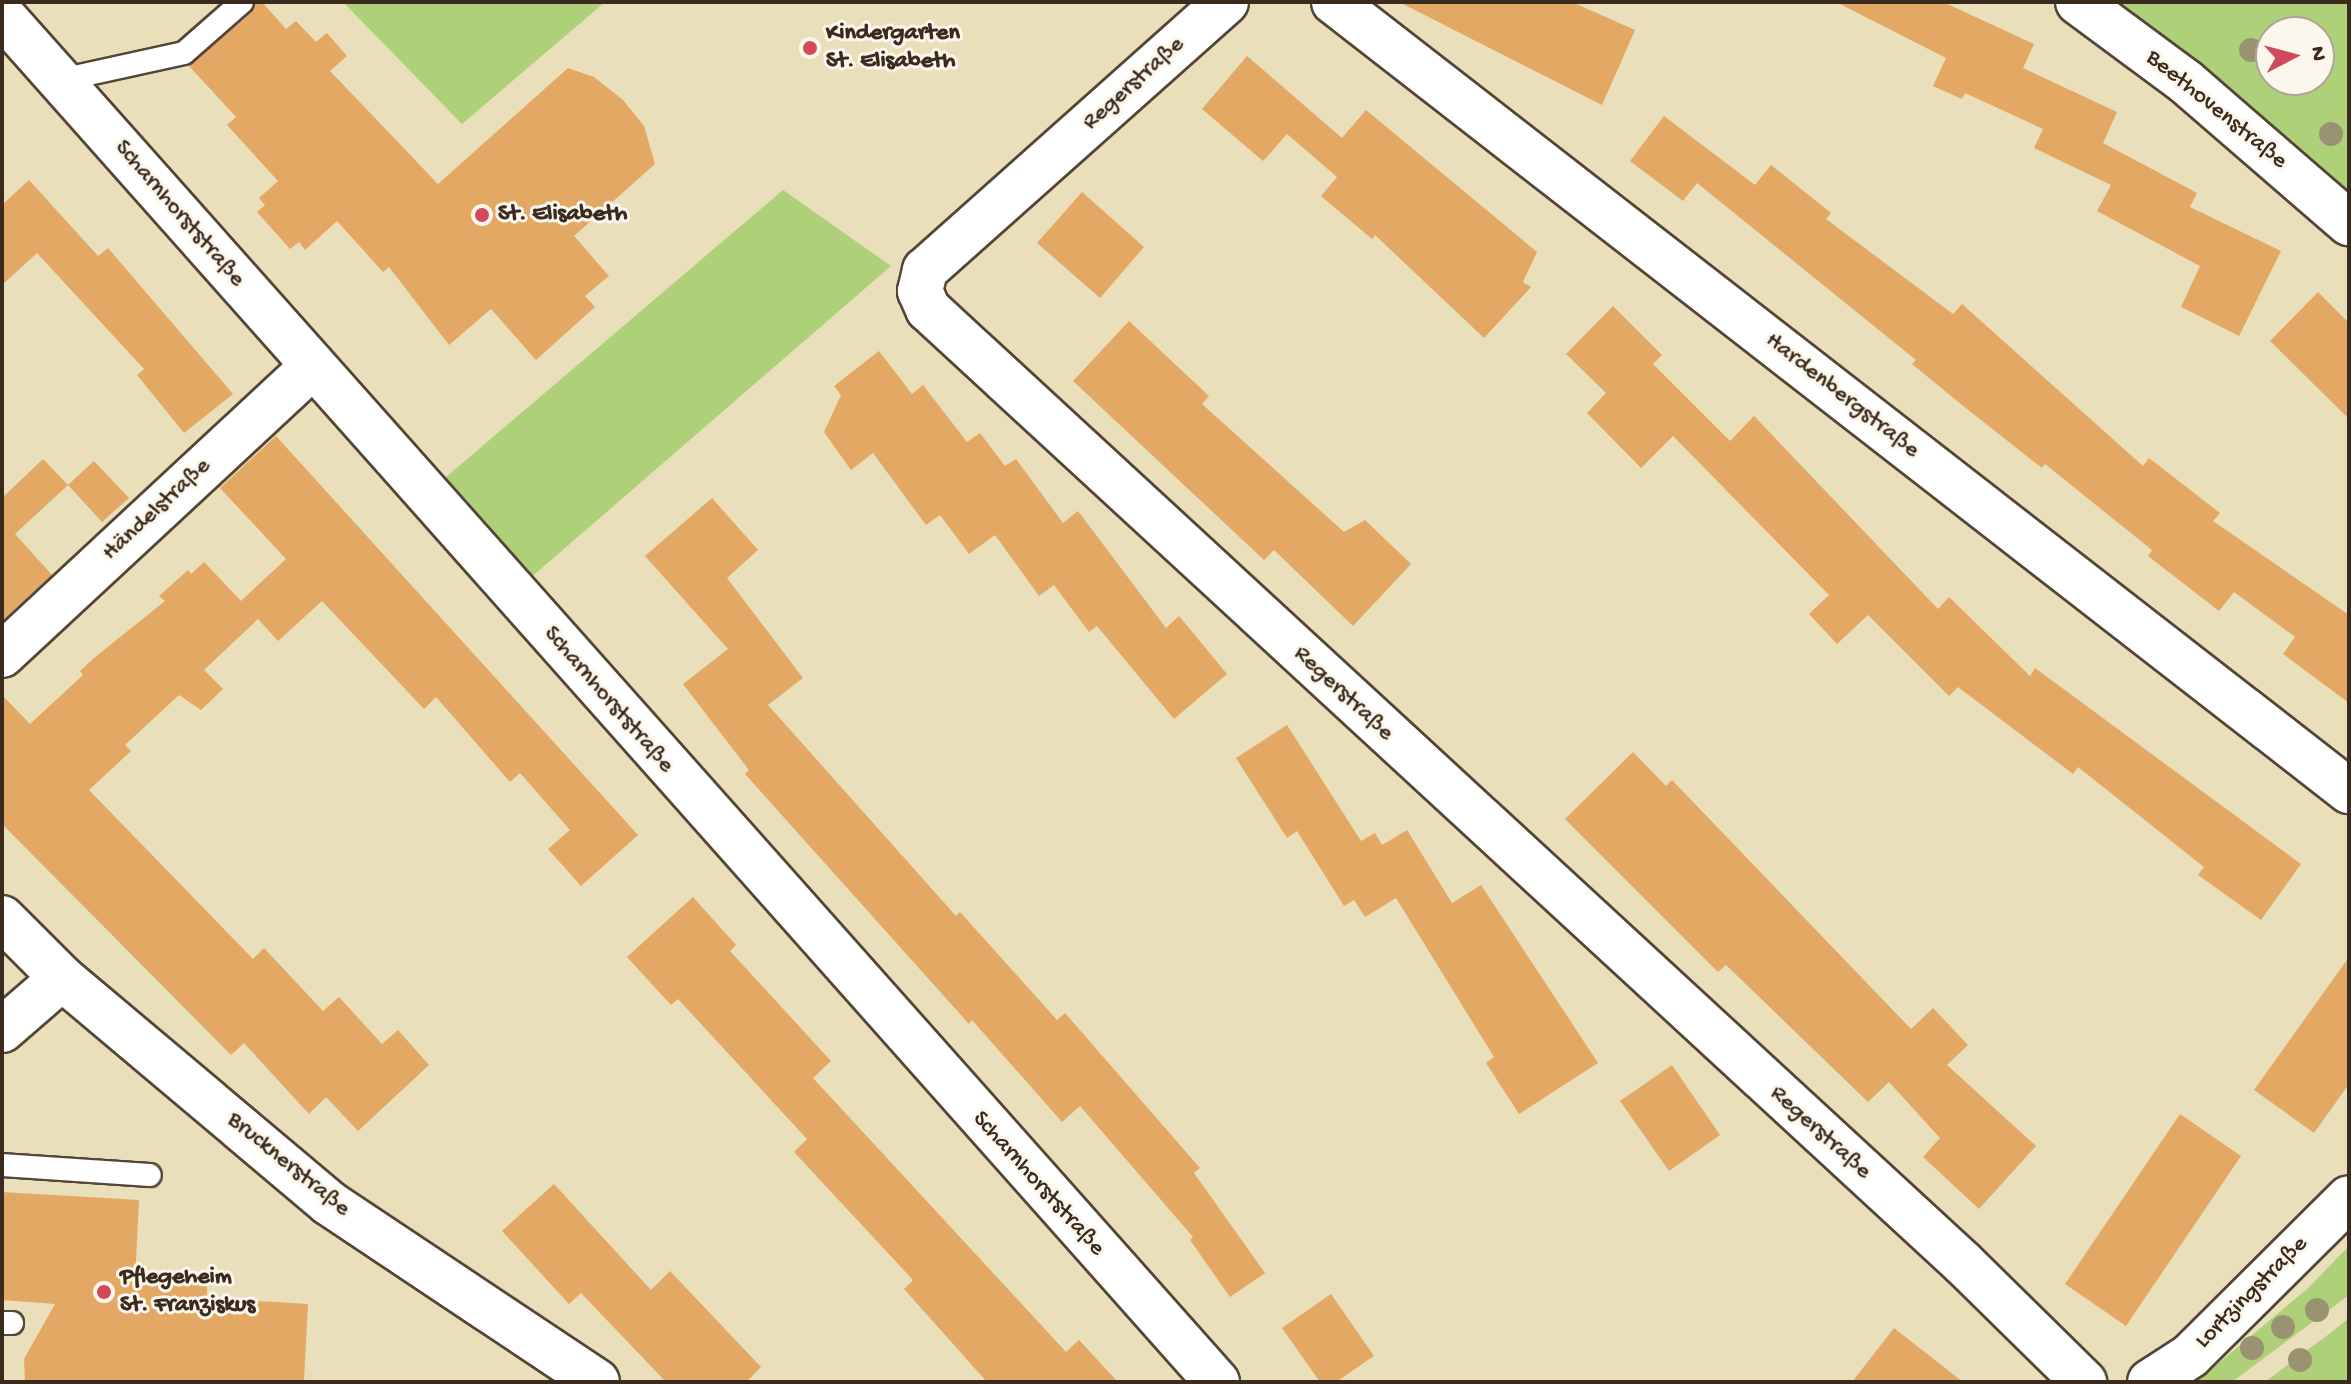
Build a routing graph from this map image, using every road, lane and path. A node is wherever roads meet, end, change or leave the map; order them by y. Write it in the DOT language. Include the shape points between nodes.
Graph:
graph roads {
  1 [pos="242,2"];
  2 [pos="1226,2"];
  3 [pos="1334,2"];
  4 [pos="2078,2"];
  5 [pos="2,15"];
  6 [pos="61,80"];
  7 [pos="2349,223"];
  8 [pos="313,366"];
  9 [pos="2,655"];
  10 [pos="2349,791"];
  11 [pos="2,918"];
  12 [pos="62,978"];
  13 [pos="2,1030"];
  14 [pos="2,1165"];
  15 [pos="150,1175"];
  16 [pos="2349,1198"];
  17 [pos="597,1382"];
  18 [pos="1217,1382"];
  19 [pos="2084,1382"];
  20 [pos="2150,1382"];
  1 -- 6 [label="lane" via="184,53"];
  2 -- 19 [label="street, Regerstraße" via="925,270 920,291 928,309 1963,1263"];
  3 -- 10 [label="street, Hardenbergstraße"];
  4 -- 7 [label="street, Beethovenstraße" via="2186,82"];
  5 -- 6 [label="street, Scharnhorststraße"];
  6 -- 8 [label="street, Scharnhorststraße"];
  8 -- 9 [label="street, Händelstraße"];
  8 -- 18 [label="street, Scharnhorststraße"];
  11 -- 12 [label="street, Brucknerstraße"];
  12 -- 13 [label="street"];
  12 -- 17 [label="street, Brucknerstraße" via="329,1203"];
  14 -- 15 [label="lane"];
  16 -- 20 [label="street, Lortzingstraße" via="2190,1356"];
}
